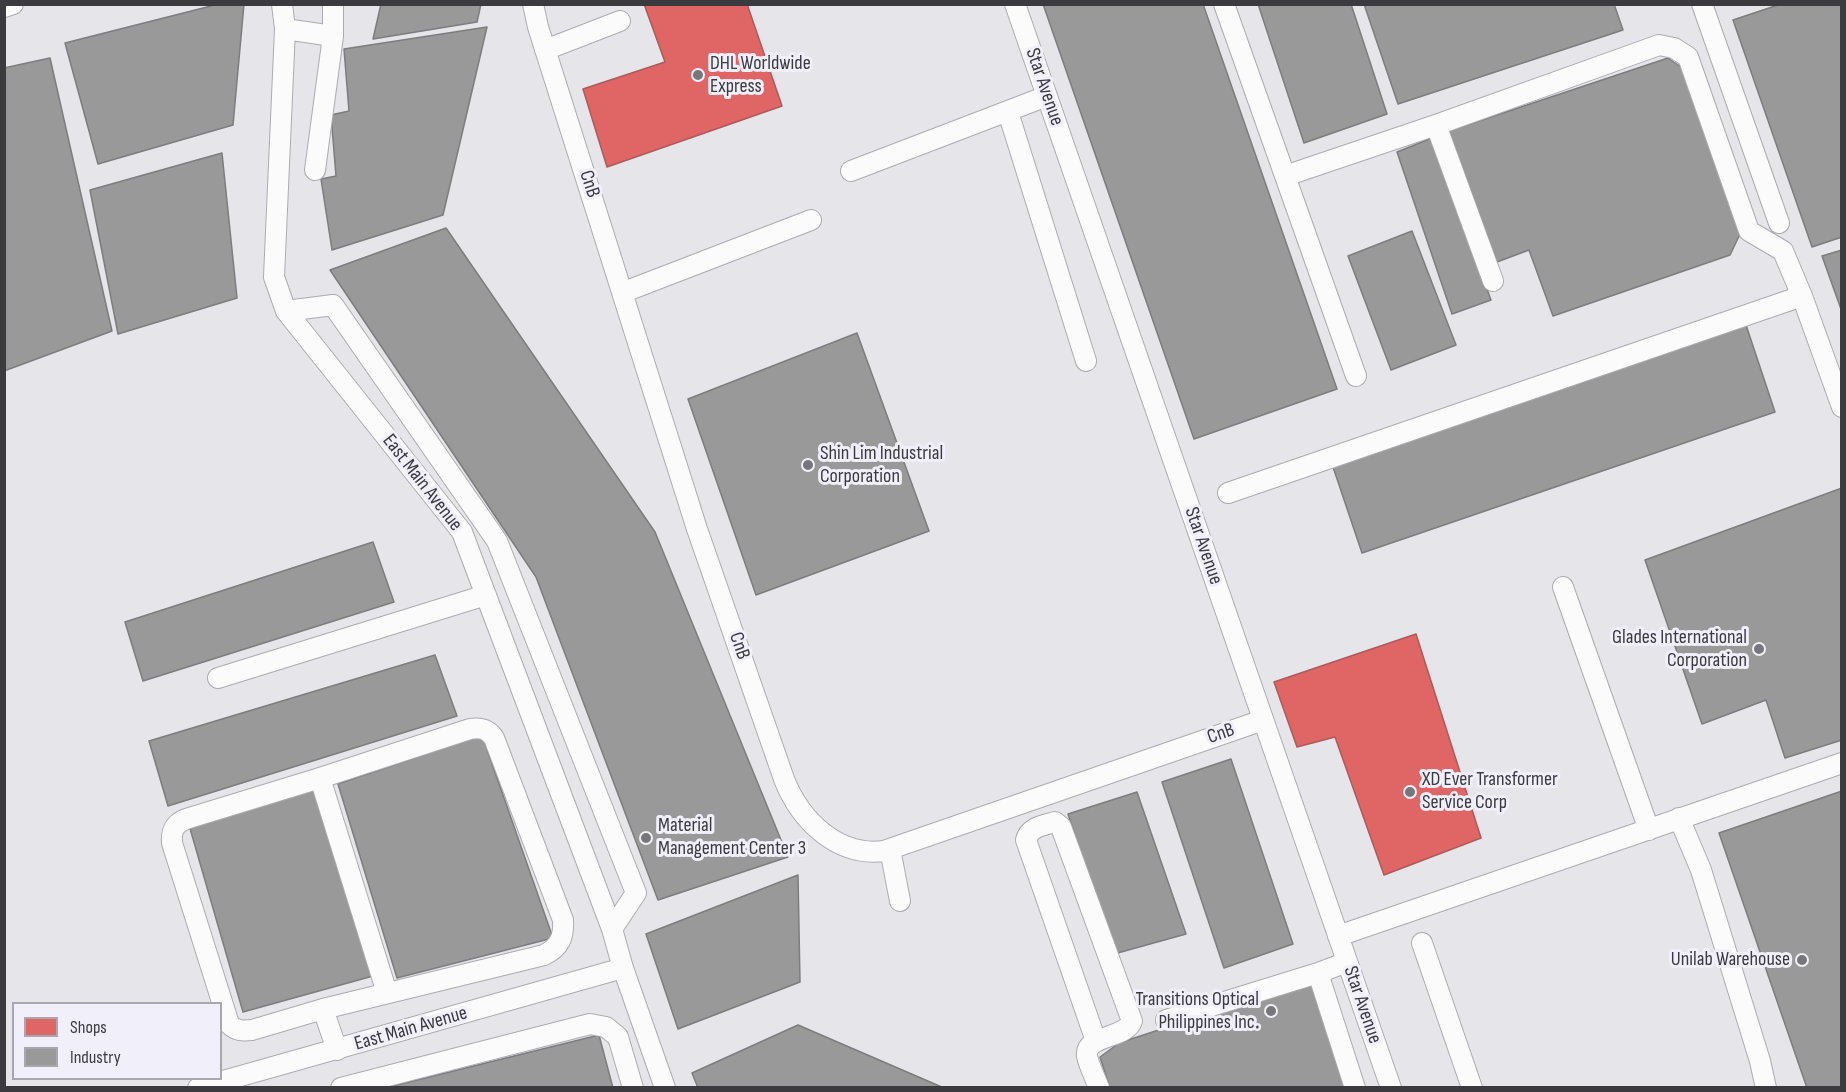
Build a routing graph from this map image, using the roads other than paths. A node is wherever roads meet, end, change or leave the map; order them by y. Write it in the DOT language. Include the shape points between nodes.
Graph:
graph roads {
  1 [pos="13,4"];
  2 [pos="282,4"];
  3 [pos="333,4"];
  4 [pos="533,4"];
  5 [pos="1015,4"];
  6 [pos="1224,4"];
  7 [pos="1702,4"];
  8 [pos="4,7"];
  9 [pos="620,21"];
  10 [pos="285,29"];
  11 [pos="333,36"];
  12 [pos="545,50"];
  13 [pos="1047,96"];
  14 [pos="1008,112"];
  15 [pos="1436,125"];
  16 [pos="315,170"];
  17 [pos="851,171"];
  18 [pos="1285,176"];
  19 [pos="811,220"];
  20 [pos="1779,223"];
  21 [pos="1493,281"];
  22 [pos="624,292"];
  23 [pos="1802,296"];
  24 [pos="286,311"];
  25 [pos="1086,361"];
  26 [pos="1356,376"];
  27 [pos="1842,407"];
  28 [pos="1228,493"];
  29 [pos="1563,587"];
  30 [pos="486,595"];
  31 [pos="218,678"];
  32 [pos="1263,720"];
  33 [pos="1842,763"];
  34 [pos="320,778"];
  35 [pos="1030,799"];
  36 [pos="1679,818"];
  37 [pos="1037,826"];
  38 [pos="1648,830"];
  39 [pos="890,849"];
  40 [pos="900,901"];
  41 [pos="612,929"];
  42 [pos="1338,936"];
  43 [pos="1422,943"];
  44 [pos="1347,962"];
  45 [pos="623,968"];
  46 [pos="1318,973"];
  47 [pos="387,993"];
  48 [pos="323,1009"];
  49 [pos="1166,1020"];
  50 [pos="1096,1041"];
  51 [pos="337,1050"];
  52 [pos="261,1079"];
  53 [pos="198,1088"];
  54 [pos="341,1088"];
  55 [pos="633,1088"];
  56 [pos="665,1088"];
  57 [pos="1099,1088"];
  58 [pos="1356,1088"];
  59 [pos="1391,1088"];
  60 [pos="1472,1088"];
  61 [pos="1766,1088"];
  1 -- 8 [label="street"];
  2 -- 10 [label="street, East Main Avenue"];
  3 -- 11 [label="street"];
  4 -- 12 [label="street, CnB"];
  5 -- 13 [label="street, Star Avenue"];
  6 -- 18 [label="street"];
  7 -- 20 [label="street"];
  9 -- 12 [label="street"];
  10 -- 11 [label="street"];
  10 -- 24 [label="street, East Main Avenue" via="274,277"];
  11 -- 16 [label="street"];
  12 -- 22 [label="street, CnB"];
  13 -- 14 [label="street"];
  13 -- 32 [label="street, Star Avenue"];
  14 -- 17 [label="street"];
  14 -- 25 [label="street"];
  15 -- 18 [label="street"];
  15 -- 21 [label="street"];
  15 -- 23 [label="street" via="1659,45 1674,48 1688,57 1749,231 1783,251"];
  18 -- 26 [label="street"];
  19 -- 22 [label="street"];
  22 -- 39 [label="street, CnB" via="697,529 788,789 811,823 835,841 862,850"];
  23 -- 27 [label="street"];
  23 -- 28 [label="street"];
  24 -- 30 [label="street, East Main Avenue" via="462,532"];
  24 -- 41 [label="street" via="333,305 497,541 636,893"];
  29 -- 38 [label="street"];
  30 -- 31 [label="street"];
  30 -- 41 [label="street, East Main Avenue"];
  32 -- 35 [label="street, CnB"];
  32 -- 42 [label="street, Star Avenue"];
  33 -- 36 [label="street"];
  34 -- 47 [label="street"];
  34 -- 47 [label="street" via="470,729 490,732 563,920 561,942 544,955"];
  34 -- 48 [label="street" via="178,822 171,836 229,1024 234,1029 252,1030"];
  35 -- 37 [label="street"];
  35 -- 39 [label="street, CnB"];
  36 -- 38 [label="street"];
  36 -- 61 [label="street" via="1701,870"];
  37 -- 50 [label="street" via="1026,840"];
  37 -- 50 [label="street" via="1055,822 1061,827 1132,1021 1127,1029"];
  38 -- 42 [label="street"];
  39 -- 40 [label="street"];
  41 -- 45 [label="street, East Main Avenue"];
  42 -- 44 [label="street, Star Avenue"];
  43 -- 60 [label="street"];
  44 -- 46 [label="street"];
  44 -- 59 [label="street, Star Avenue"];
  45 -- 51 [label="street, East Main Avenue"];
  45 -- 56 [label="street, East Main Avenue"];
  46 -- 49 [label="street"];
  46 -- 58 [label="street"];
  47 -- 48 [label="street"];
  48 -- 51 [label="street"];
  50 -- 57 [label="street" via="1087,1054"];
  51 -- 52 [label="street, East Main Avenue"];
  52 -- 53 [label="street, East Main Avenue"];
  54 -- 55 [label="street" via="590,1024 606,1027 618,1037"];
}
